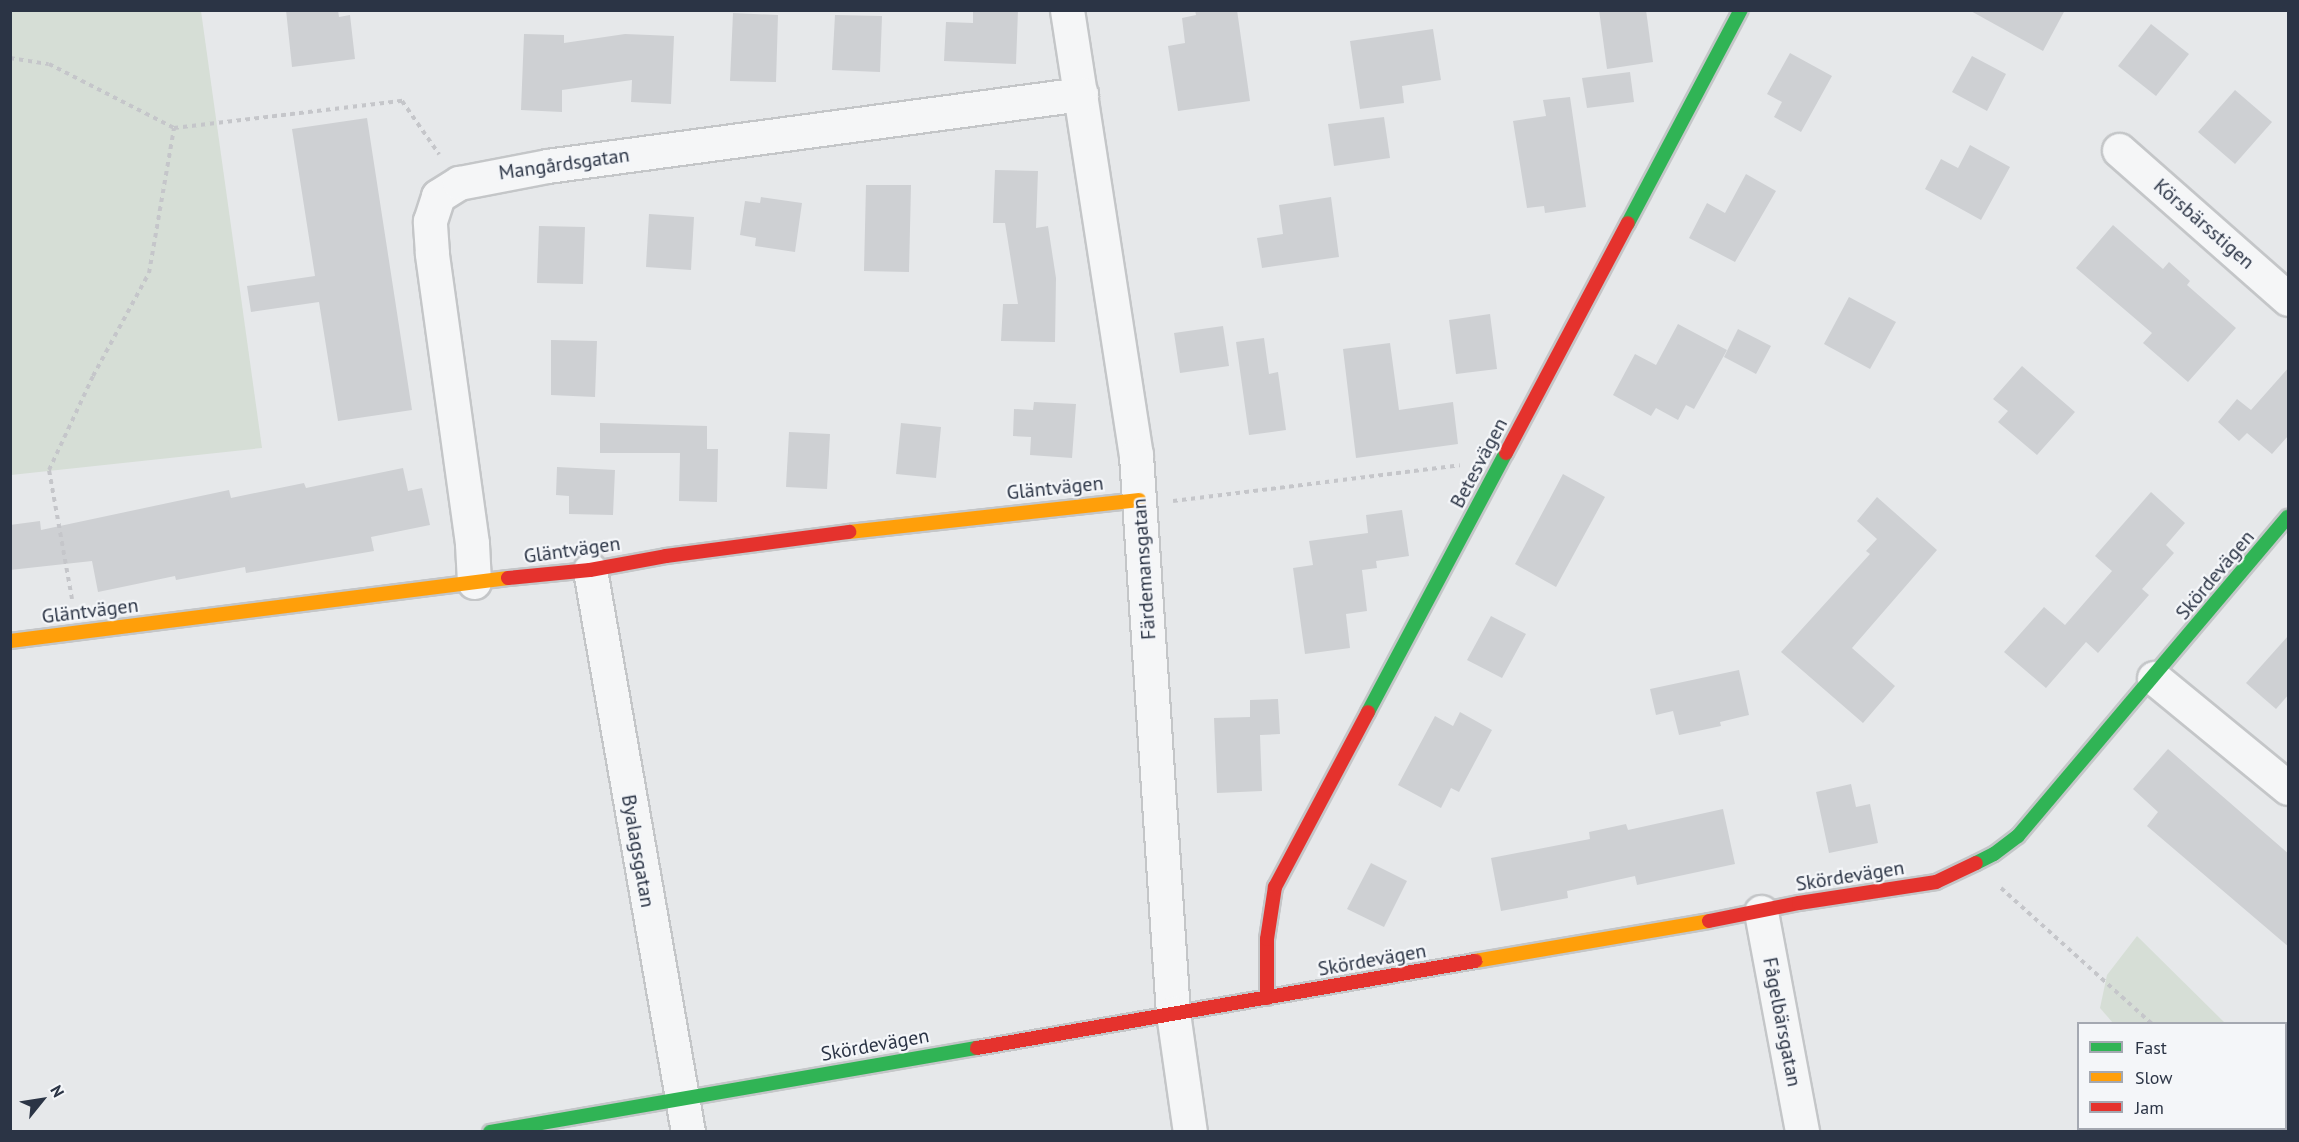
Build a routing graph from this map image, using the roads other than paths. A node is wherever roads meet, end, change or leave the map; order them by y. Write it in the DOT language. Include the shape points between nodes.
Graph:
graph roads {
  1 [pos="1067,10"];
  2 [pos="1741,10"];
  3 [pos="1081,94"];
  4 [pos="2119,150"];
  5 [pos="2289,299"];
  6 [pos="1139,500"];
  7 [pos="2289,517"];
  8 [pos="590,570"];
  9 [pos="474,582"];
  10 [pos="10,641"];
  11 [pos="2154,678"];
  12 [pos="2289,788"];
  13 [pos="1761,912"];
  14 [pos="1267,998"];
  15 [pos="1173,1013"];
  16 [pos="682,1099"];
  17 [pos="490,1131"];
  18 [pos="688,1131"];
  19 [pos="1190,1131"];
  20 [pos="1802,1131"];
  1 -- 3 [label="street, Färdemansgatan"];
  2 -- 14 [label="street, Betesvägen" via="1275,888 1267,939"];
  3 -- 6 [label="street, Färdemansgatan" via="1136,455"];
  3 -- 9 [label="street, Mangårdsgatan" via="547,166 459,183 438,196 430,221 432,253"];
  4 -- 5 [label="street, Körsbärsstigen"];
  6 -- 8 [label="street, Gläntvägen" via="930,522"];
  6 -- 15 [label="street, Färdemansgatan"];
  7 -- 11 [label="street, Skördevägen"];
  8 -- 9 [label="street, Gläntvägen"];
  8 -- 16 [label="street, Byalagsgatan"];
  9 -- 10 [label="street, Gläntvägen"];
  11 -- 12 [label="street"];
  11 -- 13 [label="street, Skördevägen" via="2018,836 1994,854 1936,882"];
  13 -- 14 [label="street, Skördevägen"];
  13 -- 20 [label="street, Fågelbärsgatan"];
  14 -- 15 [label="street, Skördevägen"];
  15 -- 16 [label="street, Skördevägen"];
  15 -- 19 [label="street, Färdemansgatan"];
  16 -- 17 [label="street, Skördevägen"];
  16 -- 18 [label="street, Byalagsgatan"];
}
